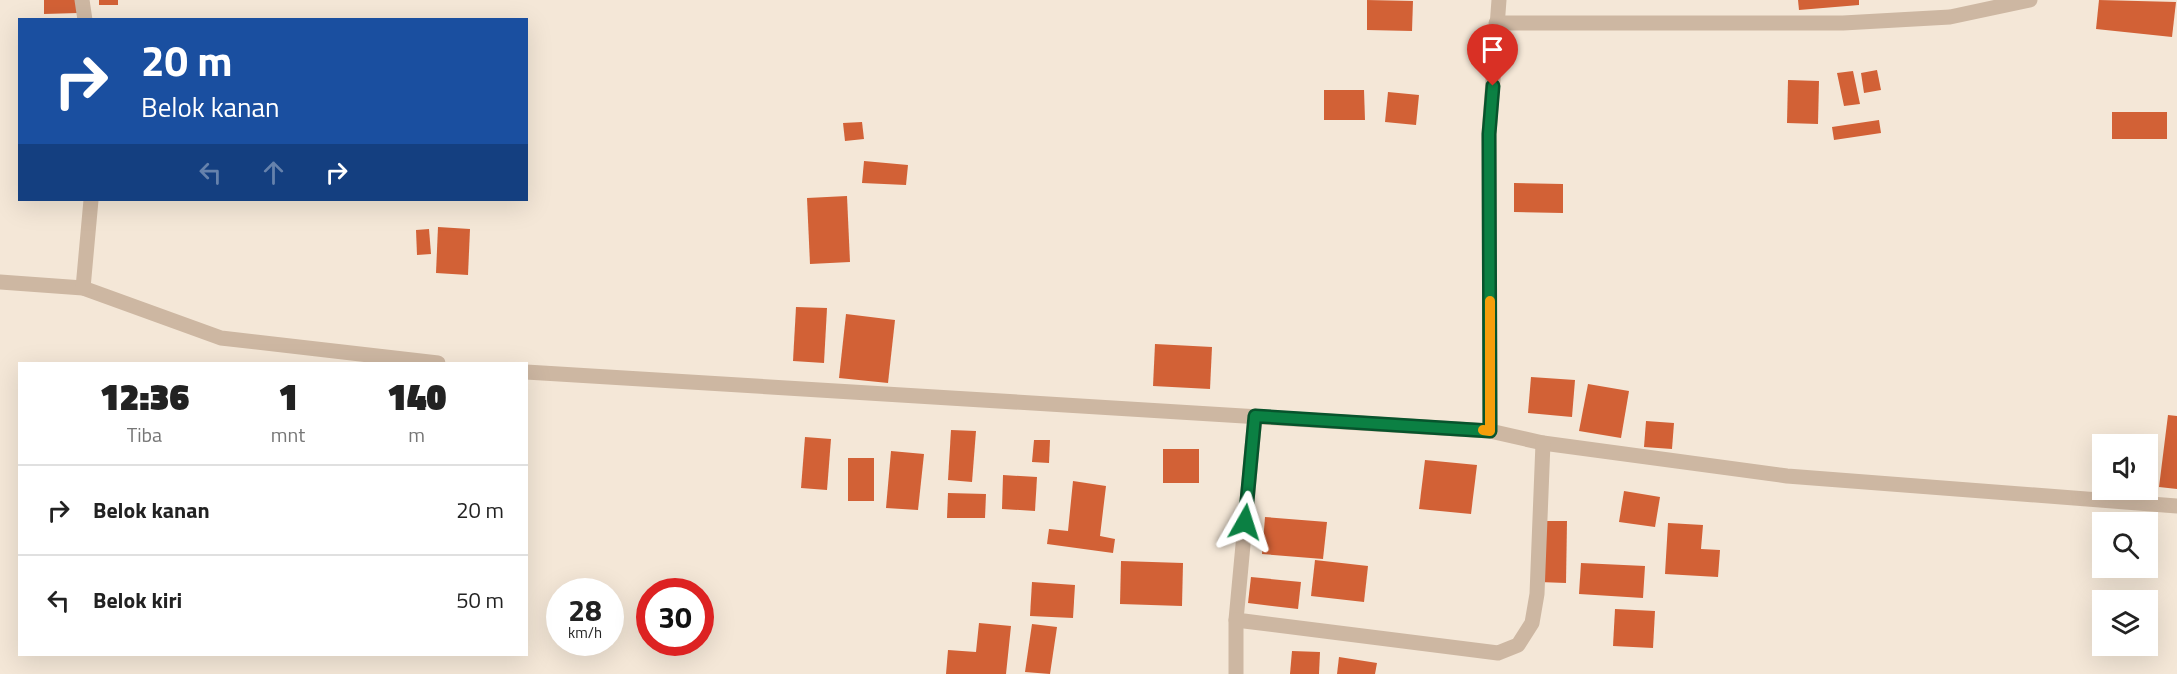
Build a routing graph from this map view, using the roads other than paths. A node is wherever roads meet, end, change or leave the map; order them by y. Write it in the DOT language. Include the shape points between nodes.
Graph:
graph roads {
  1 [pos="82,0"];
  2 [pos="1499,0"];
  3 [pos="2030,0"];
  4 [pos="85,18"];
  5 [pos="1496,23"];
  6 [pos="91,201"];
  7 [pos="0,282"];
  8 [pos="83,288"];
  9 [pos="429,362"];
  10 [pos="528,372"];
  11 [pos="1255,416"];
  12 [pos="1490,431"];
  13 [pos="1543,442"];
  14 [pos="2177,506"];
  15 [pos="1236,620"];
  16 [pos="1236,674"];
  1 -- 4 [label="street"];
  2 -- 5 [label="street"];
  3 -- 5 [label="street" via="1950,17 1843,23"];
  5 -- 12 [label="street" via="1489,134"];
  6 -- 8 [label="street"];
  7 -- 8 [label="street"];
  8 -- 9 [label="street" via="221,338"];
  10 -- 11 [label="street"];
  11 -- 12 [label="street"];
  11 -- 15 [label="street"];
  12 -- 13 [label="street"];
  13 -- 14 [label="street" via="1787,476"];
  13 -- 15 [label="street" via="1537,594 1532,623 1518,645 1498,653"];
  15 -- 16 [label="street"];
}
